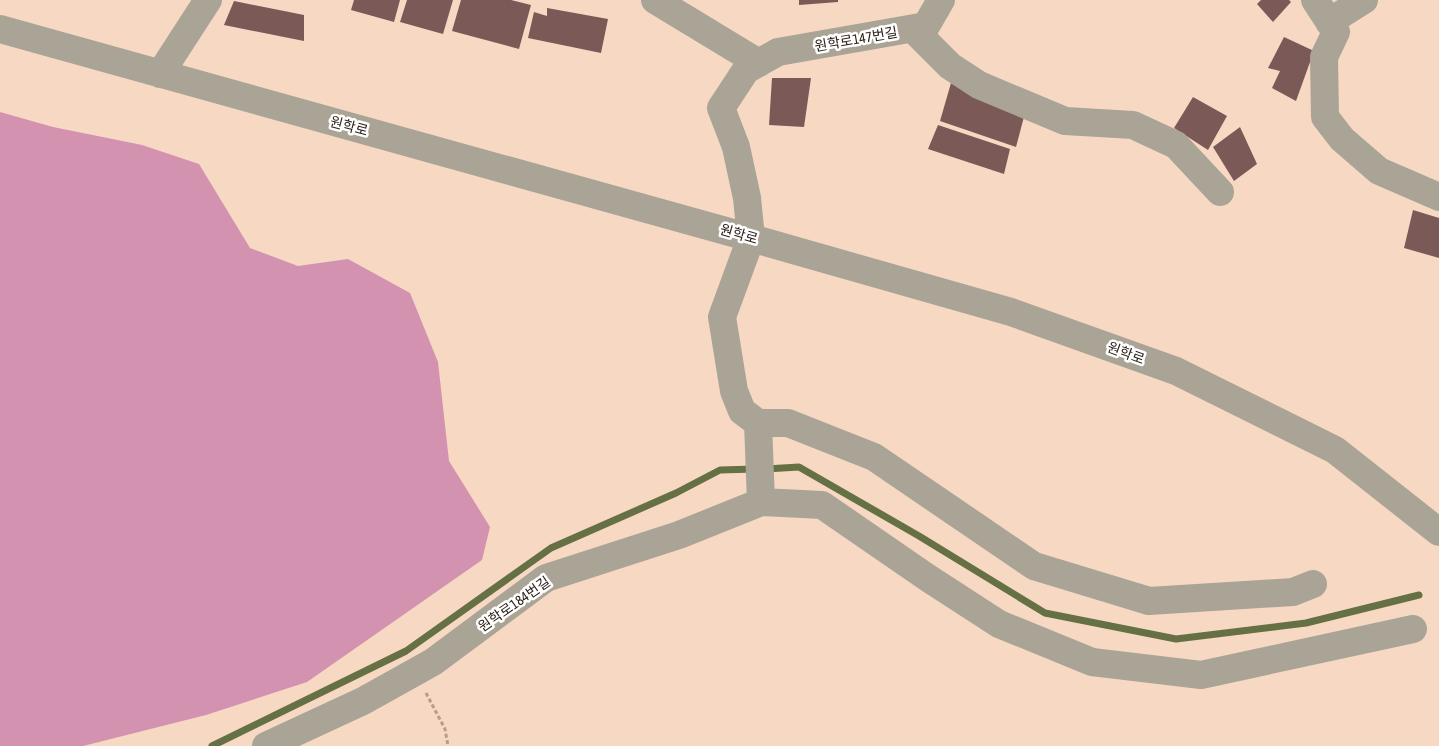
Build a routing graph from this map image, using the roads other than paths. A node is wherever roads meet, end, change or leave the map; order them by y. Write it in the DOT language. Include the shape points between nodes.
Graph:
graph roads {
  1 [pos="208,0"];
  2 [pos="655,0"];
  3 [pos="941,0"];
  4 [pos="1364,0"];
  5 [pos="1322,11"];
  6 [pos="0,29"];
  7 [pos="914,29"];
  8 [pos="759,63"];
  9 [pos="160,74"];
  10 [pos="1220,192"];
  11 [pos="1439,197"];
  12 [pos="751,238"];
  13 [pos="758,432"];
  14 [pos="761,493"];
  15 [pos="1439,532"];
  16 [pos="1313,584"];
  17 [pos="1413,629"];
  18 [pos="266,746"];
  1 -- 9 [label="street"];
  2 -- 8 [label="street"];
  3 -- 7 [label="street, 원학로147번길" via="926,26"];
  4 -- 5 [label="street"];
  5 -- 11 [label="street" via="1336,32 1324,57 1325,118 1342,139 1379,171"];
  6 -- 9 [label="street, 원학로"];
  7 -- 8 [label="street, 원학로147번길" via="778,52"];
  7 -- 10 [label="street" via="950,66 979,85 1065,121 1133,125 1176,145"];
  8 -- 12 [label="street, 원학로147번길" via="746,70 721,108 736,147 747,198"];
  9 -- 12 [label="street, 원학로"];
  12 -- 13 [label="street" via="722,317 734,390 742,411"];
  12 -- 15 [label="street, 원학로" via="1011,312 1176,371 1335,450"];
  13 -- 14 [label="street"];
  13 -- 16 [label="street" via="788,423 874,457 1034,566 1149,601 1293,592"];
  14 -- 17 [label="street" via="822,505 999,624 1092,662 1201,675"];
  14 -- 18 [label="street, 원학로184번길" via="679,535 546,578 433,662 364,701"];
}
